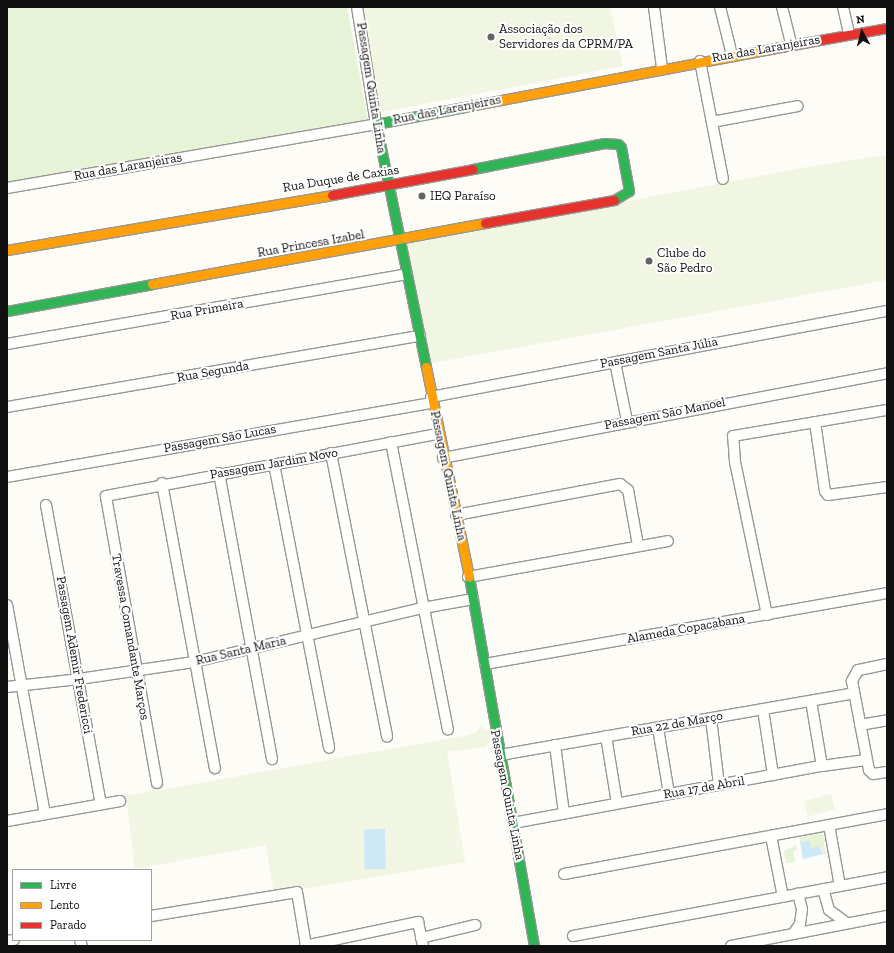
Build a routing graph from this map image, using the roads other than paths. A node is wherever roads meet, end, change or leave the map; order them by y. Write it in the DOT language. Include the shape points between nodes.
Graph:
graph roads {
  1 [pos="358,7"];
  2 [pos="654,7"];
  3 [pos="720,7"];
  4 [pos="782,7"];
  5 [pos="843,7"];
  6 [pos="887,28"];
  7 [pos="849,34"];
  8 [pos="791,44"];
  9 [pos="732,55"];
  10 [pos="700,61"];
  11 [pos="662,68"];
  12 [pos="798,106"];
  13 [pos="712,122"];
  14 [pos="376,124"];
  15 [pos="723,179"];
  16 [pos="388,185"];
  17 [pos="7,188"];
  18 [pos="619,198"];
  19 [pos="400,241"];
  20 [pos="7,250"];
  21 [pos="407,274"];
  22 [pos="7,311"];
  23 [pos="887,311"];
  24 [pos="420,336"];
  25 [pos="7,344"];
  26 [pos="615,362"];
  27 [pos="887,373"];
  28 [pos="432,400"];
  29 [pos="7,407"];
  30 [pos="887,410"];
  31 [pos="627,421"];
  32 [pos="815,422"];
  33 [pos="438,434"];
  34 [pos="391,442"];
  35 [pos="331,453"];
  36 [pos="443,458"];
  37 [pos="274,464"];
  38 [pos="219,473"];
  39 [pos="7,477"];
  40 [pos="162,483"];
  41 [pos="887,487"];
  42 [pos="109,494"];
  43 [pos="46,505"];
  44 [pos="456,515"];
  45 [pos="668,541"];
  46 [pos="638,545"];
  47 [pos="468,577"];
  48 [pos="887,593"];
  49 [pos="472,599"];
  50 [pos="7,605"];
  51 [pos="423,608"];
  52 [pos="767,615"];
  53 [pos="363,622"];
  54 [pos="307,636"];
  55 [pos="251,650"];
  56 [pos="194,662"];
  57 [pos="485,664"];
  58 [pos="887,664"];
  59 [pos="136,671"];
  60 [pos="79,679"];
  61 [pos="22,685"];
  62 [pos="7,687"];
  63 [pos="854,694"];
  64 [pos="811,700"];
  65 [pos="763,709"];
  66 [pos="712,718"];
  67 [pos="887,720"];
  68 [pos="860,726"];
  69 [pos="658,728"];
  70 [pos="448,729"];
  71 [pos="606,736"];
  72 [pos="387,737"];
  73 [pos="555,745"];
  74 [pos="329,748"];
  75 [pos="500,755"];
  76 [pos="272,759"];
  77 [pos="866,760"];
  78 [pos="822,766"];
  79 [pos="215,768"];
  80 [pos="887,772"];
  81 [pos="773,775"];
  82 [pos="157,782"];
  83 [pos="720,785"];
  84 [pos="669,794"];
  85 [pos="120,801"];
  86 [pos="617,803"];
  87 [pos="101,804"];
  88 [pos="564,813"];
  89 [pos="45,814"];
  90 [pos="887,814"];
  91 [pos="7,821"];
  92 [pos="513,823"];
  93 [pos="829,825"];
  94 [pos="771,836"];
  95 [pos="564,874"];
  96 [pos="887,877"];
  97 [pos="840,886"];
  98 [pos="823,889"];
  99 [pos="798,894"];
  100 [pos="783,897"];
  101 [pos="152,916"];
  102 [pos="887,916"];
  103 [pos="847,923"];
  104 [pos="475,925"];
  105 [pos="793,934"];
  106 [pos="574,936"];
  107 [pos="777,941"];
  108 [pos="422,942"];
  109 [pos="306,946"];
  110 [pos="534,946"];
  111 [pos="731,946"];
  1 -- 14 [label="street, Passagem Quinta Linha"];
  2 -- 11 [label="street"];
  3 -- 9 [label="street"];
  4 -- 8 [label="street"];
  5 -- 7 [label="street"];
  6 -- 7 [label="street, Rua das Laranjeiras"];
  7 -- 8 [label="street, Rua das Laranjeiras"];
  8 -- 9 [label="street, Rua das Laranjeiras"];
  9 -- 10 [label="street, Rua das Laranjeiras"];
  10 -- 11 [label="street, Rua das Laranjeiras"];
  10 -- 13 [label="street"];
  11 -- 14 [label="street, Rua das Laranjeiras"];
  12 -- 13 [label="street"];
  13 -- 15 [label="street"];
  14 -- 16 [label="street, Passagem Quinta Linha"];
  14 -- 17 [label="street, Rua das Laranjeiras"];
  16 -- 18 [label="street, Rua Duque de Caxias" via="612,143 621,147 629,186 626,195"];
  16 -- 19 [label="street, Passagem Quinta Linha"];
  16 -- 20 [label="street, Rua Duque de Caxias"];
  18 -- 19 [label="street, Rua Princesa Izabel"];
  19 -- 21 [label="street, Passagem Quinta Linha"];
  19 -- 22 [label="street, Rua Princesa Izabel"];
  21 -- 24 [label="street, Passagem Quinta Linha"];
  21 -- 25 [label="street, Rua Primeira"];
  23 -- 26 [label="street, Passagem Santa Júlia"];
  24 -- 28 [label="street, Passagem Quinta Linha"];
  24 -- 29 [label="street, Rua Segunda"];
  26 -- 28 [label="street, Passagem Santa Júlia"];
  26 -- 31 [label="street"];
  27 -- 31 [label="street, Passagem São Manoel"];
  28 -- 33 [label="street, Passagem Quinta Linha"];
  28 -- 39 [label="street, Passagem São Lucas"];
  30 -- 32 [label="street"];
  31 -- 36 [label="street, Passagem São Manoel"];
  32 -- 41 [label="street" via="825,490 828,495"];
  32 -- 52 [label="street" via="736,434 732,440"];
  33 -- 34 [label="street, Passagem Jardim Novo"];
  33 -- 36 [label="street, Passagem Quinta Linha"];
  34 -- 35 [label="street, Passagem Jardim Novo"];
  34 -- 51 [label="street"];
  35 -- 37 [label="street, Passagem Jardim Novo"];
  35 -- 53 [label="street"];
  36 -- 44 [label="street, Passagem Quinta Linha"];
  37 -- 38 [label="street, Passagem Jardim Novo"];
  37 -- 54 [label="street"];
  38 -- 40 [label="street, Passagem Jardim Novo"];
  38 -- 55 [label="street"];
  40 -- 42 [label="street, Passagem Jardim Novo"];
  40 -- 56 [label="street"];
  42 -- 59 [label="street, Travessa Comandante Marços" via="105,499"];
  43 -- 60 [label="street, Passagem Ademir Fredericci"];
  44 -- 46 [label="street" via="620,484 628,490"];
  44 -- 47 [label="street, Passagem Quinta Linha"];
  45 -- 46 [label="street"];
  46 -- 47 [label="street"];
  47 -- 49 [label="street, Passagem Quinta Linha"];
  48 -- 52 [label="street, Alameda Copacabana"];
  49 -- 51 [label="street, Rua Santa Maria"];
  49 -- 57 [label="street, Passagem Quinta Linha"];
  50 -- 61 [label="street"];
  51 -- 53 [label="street, Rua Santa Maria"];
  51 -- 70 [label="street"];
  52 -- 57 [label="street, Alameda Copacabana"];
  53 -- 54 [label="street, Rua Santa Maria"];
  53 -- 72 [label="street"];
  54 -- 55 [label="street, Rua Santa Maria"];
  54 -- 74 [label="street"];
  55 -- 56 [label="street, Rua Santa Maria"];
  55 -- 76 [label="street"];
  56 -- 59 [label="street, Rua Santa Maria"];
  56 -- 79 [label="street"];
  57 -- 75 [label="street, Passagem Quinta Linha"];
  58 -- 63 [label="street" via="858,670 852,681"];
  59 -- 60 [label="street, Rua Santa Maria"];
  59 -- 82 [label="street, Travessa Comandante Marços"];
  60 -- 61 [label="street, Rua Santa Maria"];
  60 -- 87 [label="street, Passagem Ademir Fredericci"];
  61 -- 62 [label="street, Rua Santa Maria"];
  61 -- 89 [label="street"];
  63 -- 64 [label="street, Rua 22 de Março"];
  63 -- 68 [label="street"];
  64 -- 65 [label="street, Rua 22 de Março"];
  64 -- 78 [label="street"];
  65 -- 66 [label="street, Rua 22 de Março"];
  65 -- 81 [label="street"];
  66 -- 69 [label="street, Rua 22 de Março"];
  66 -- 83 [label="street"];
  67 -- 68 [label="street"];
  68 -- 77 [label="street"];
  69 -- 71 [label="street, Rua 22 de Março"];
  69 -- 84 [label="street"];
  71 -- 73 [label="street, Rua 22 de Março"];
  71 -- 86 [label="street"];
  73 -- 75 [label="street, Rua 22 de Março"];
  73 -- 88 [label="street"];
  75 -- 92 [label="street, Passagem Quinta Linha"];
  77 -- 78 [label="street, Rua 17 de Abril"];
  77 -- 80 [label="street" via="874,774"];
  78 -- 81 [label="street, Rua 17 de Abril"];
  81 -- 83 [label="street, Rua 17 de Abril"];
  83 -- 84 [label="street, Rua 17 de Abril"];
  84 -- 86 [label="street, Rua 17 de Abril"];
  85 -- 87 [label="street"];
  86 -- 88 [label="street, Rua 17 de Abril"];
  87 -- 89 [label="street"];
  88 -- 92 [label="street, Rua 17 de Abril"];
  89 -- 91 [label="street"];
  90 -- 93 [label="street"];
  92 -- 110 [label="street, Passagem Quinta Linha"];
  93 -- 94 [label="street"];
  93 -- 97 [label="street"];
  94 -- 95 [label="street"];
  94 -- 100 [label="street"];
  96 -- 97 [label="street"];
  97 -- 98 [label="street"];
  98 -- 99 [label="street"];
  98 -- 103 [label="street" via="829,910"];
  99 -- 100 [label="street"];
  99 -- 105 [label="street" via="802,909 800,924"];
  100 -- 106 [label="street"];
  101 -- 109 [label="street" via="296,892"];
  102 -- 103 [label="street"];
  103 -- 105 [label="street"];
  104 -- 108 [label="street"];
  105 -- 107 [label="street"];
  107 -- 111 [label="street"];
  108 -- 109 [label="street" via="418,922"];
}
